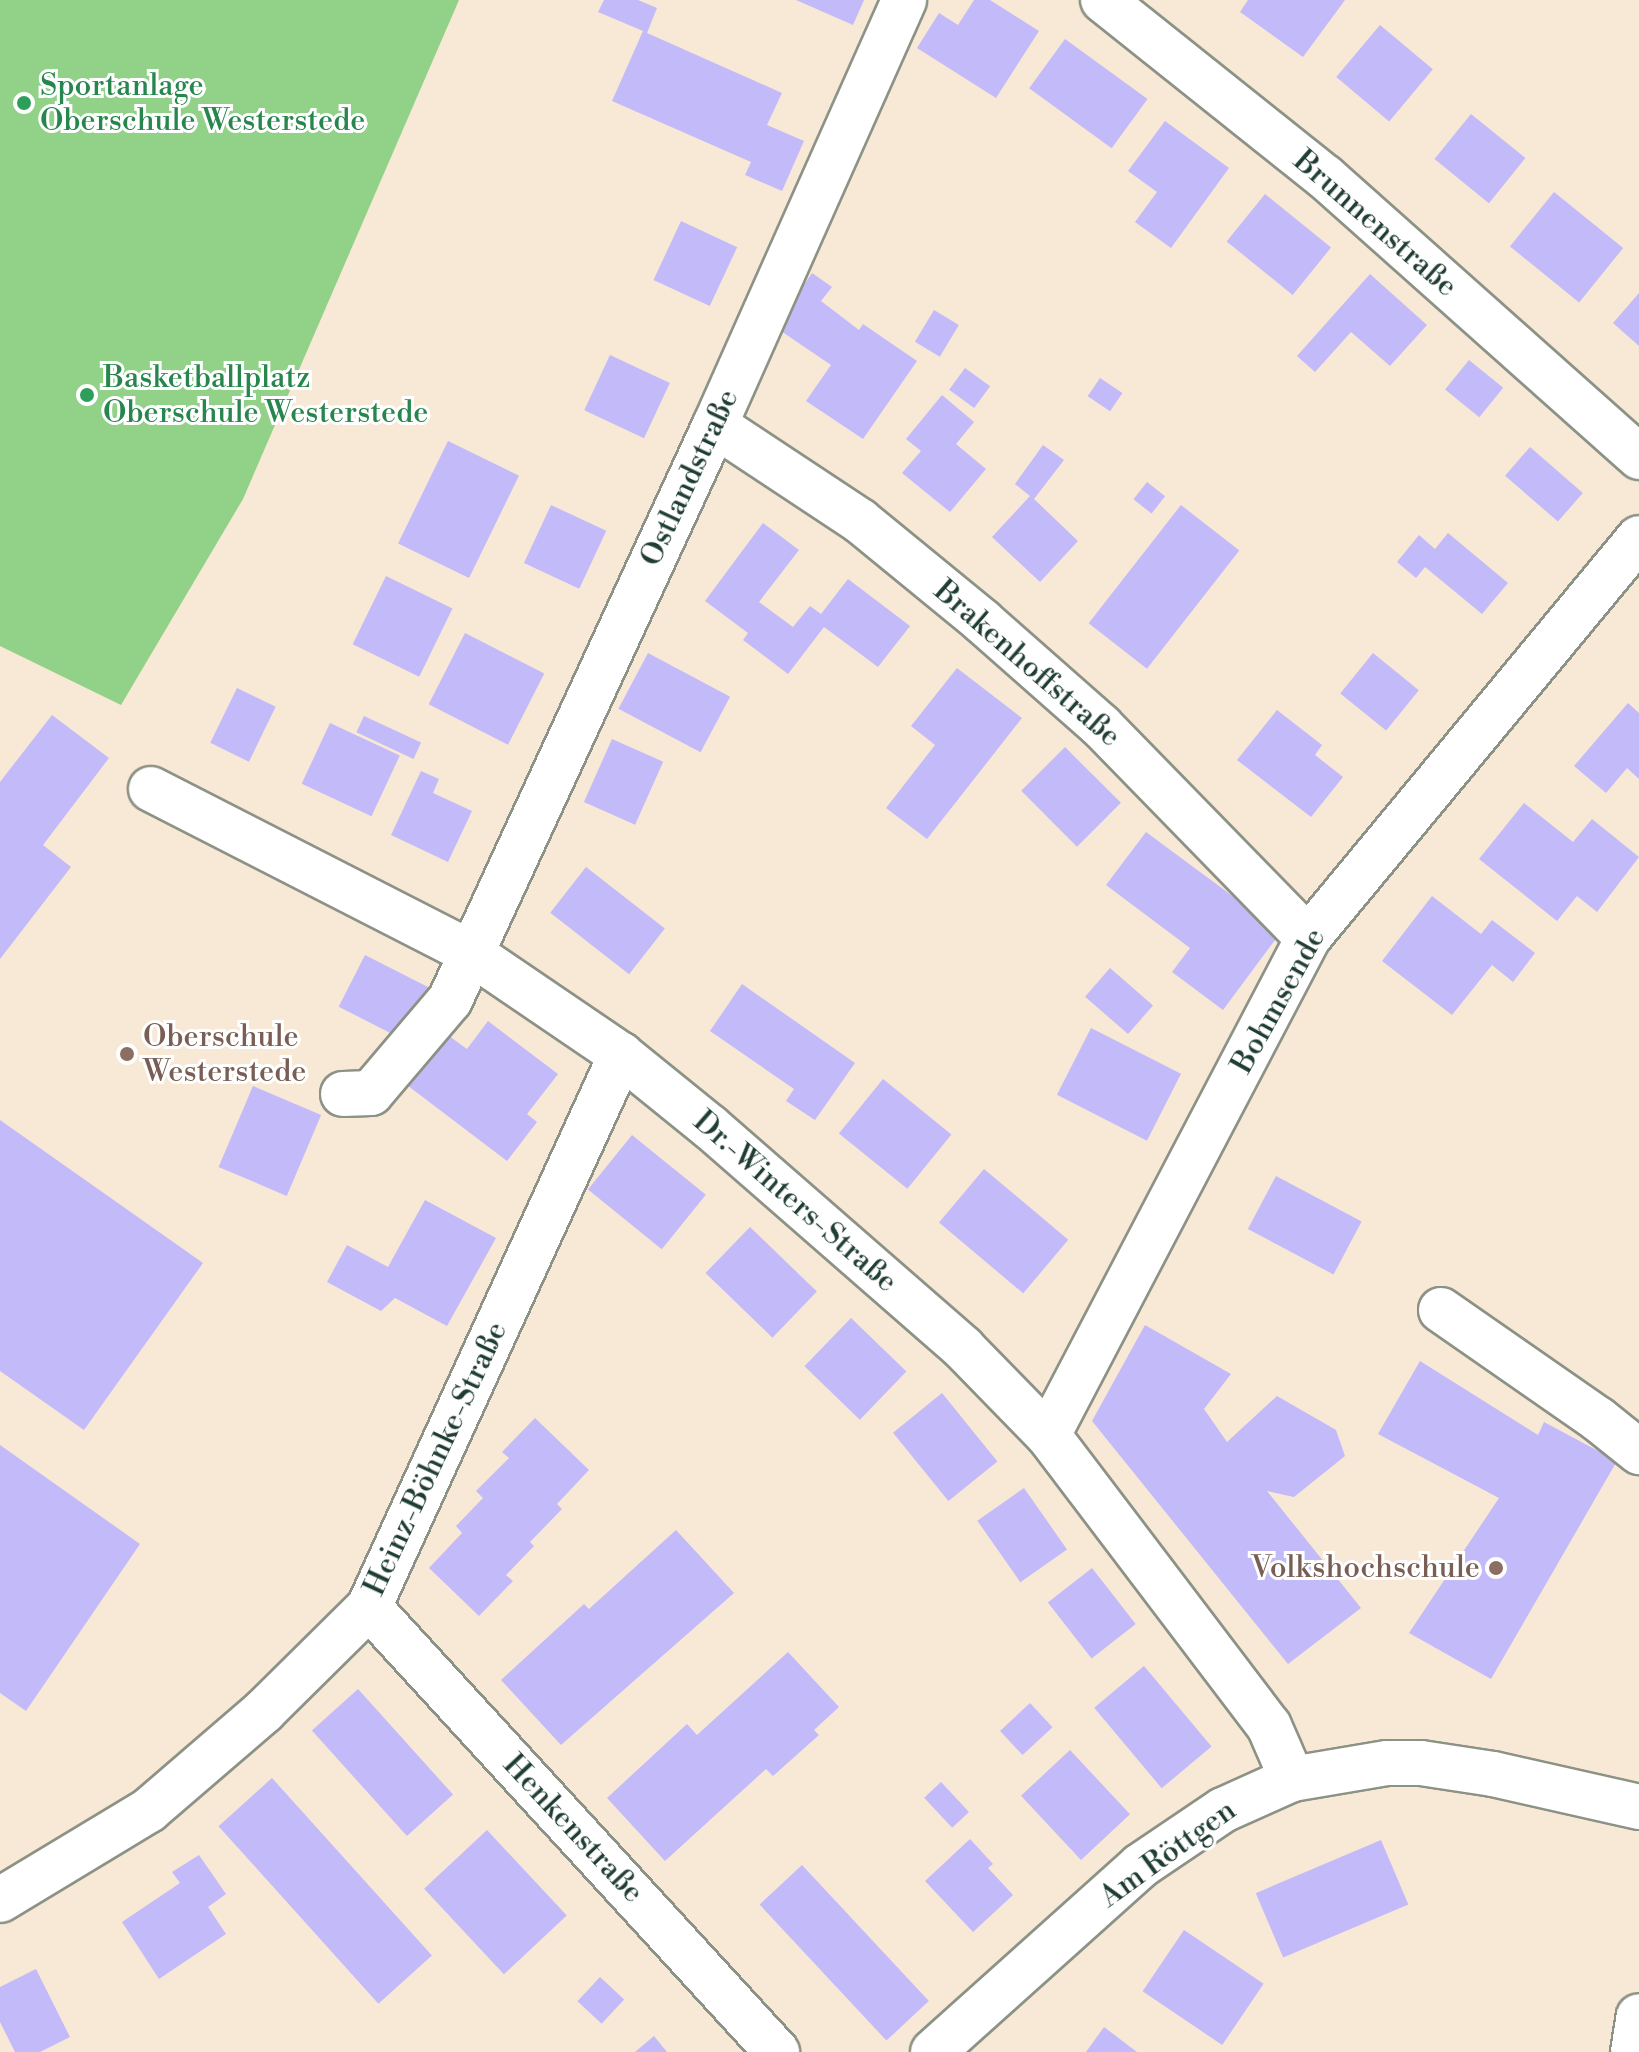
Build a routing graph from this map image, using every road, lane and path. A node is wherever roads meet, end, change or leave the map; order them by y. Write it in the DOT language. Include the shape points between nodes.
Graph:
graph roads {
  1 [pos="904,0"];
  2 [pos="1103,0"];
  3 [pos="715,425"];
  4 [pos="1639,457"];
  5 [pos="1639,538"];
  6 [pos="151,789"];
  7 [pos="1308,938"];
  8 [pos="471,953"];
  9 [pos="621,1055"];
  10 [pos="343,1094"];
  11 [pos="1441,1310"];
  12 [pos="1048,1435"];
  13 [pos="1639,1452"];
  14 [pos="369,1607"];
  15 [pos="1292,1779"];
  16 [pos="1639,1807"];
  17 [pos="0,1900"];
  18 [pos="1639,2016"];
  19 [pos="777,2052"];
  20 [pos="933,2052"];
  21 [pos="1633,2052"];
  1 -- 3 [label="street, Ostlandstraße"];
  2 -- 4 [label="street, Brunnenstraße" via="1325,177"];
  3 -- 7 [label="street, Brakenhoffstraße" via="860,521 982,621 1101,726"];
  3 -- 8 [label="street, Ostlandstraße"];
  5 -- 7 [label="street, Bohmsende"];
  6 -- 8 [label="street, Dr.-Winters-Straße"];
  7 -- 12 [label="street, Bohmsende"];
  8 -- 9 [label="street, Dr.-Winters-Straße"];
  8 -- 10 [label="street, Ostlandstraße" via="450,1000 371,1093"];
  9 -- 12 [label="street, Dr.-Winters-Straße" via="952,1338"];
  9 -- 14 [label="street, Heinz-Böhnke-Straße"];
  11 -- 13 [label="street"];
  12 -- 15 [label="street, Dr.-Winters-Straße" via="1269,1726"];
  14 -- 17 [label="street, Heinz-Böhnke-Straße" via="264,1711 149,1810"];
  14 -- 19 [label="street, Henkenstraße"];
  15 -- 16 [label="street, Am Röttgen" via="1353,1767 1421,1763"];
  15 -- 20 [label="street, Am Röttgen" via="1223,1810 1140,1866"];
  18 -- 21 [label="street"];
}
